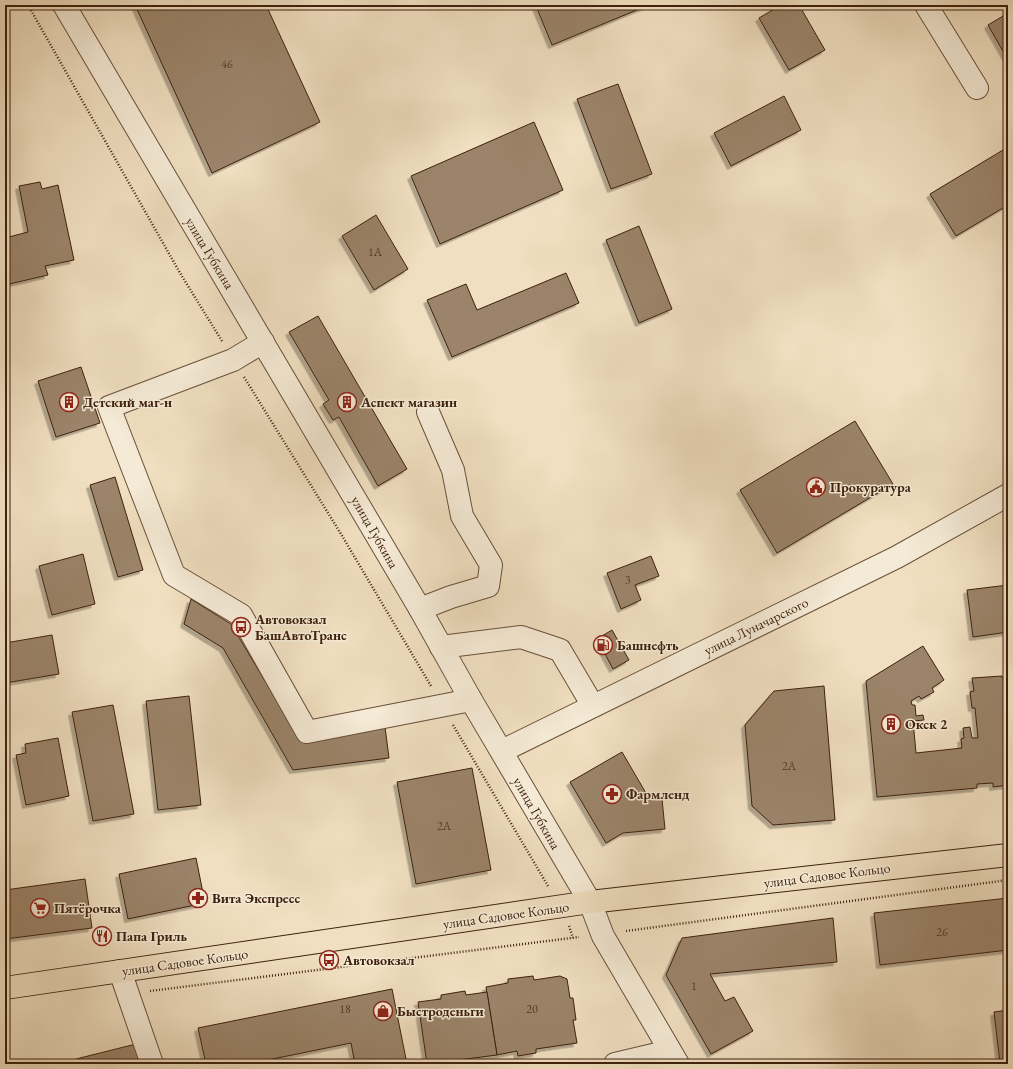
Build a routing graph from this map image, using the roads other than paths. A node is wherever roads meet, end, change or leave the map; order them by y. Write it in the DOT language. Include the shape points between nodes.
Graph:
graph roads {
  1 [pos="64,5"];
  2 [pos="926,5"];
  3 [pos="978,88"];
  4 [pos="263,342"];
  5 [pos="428,412"];
  6 [pos="1008,494"];
  7 [pos="420,609"];
  8 [pos="441,647"];
  9 [pos="471,700"];
  10 [pos="593,706"];
  11 [pos="502,751"];
  12 [pos="1008,854"];
  13 [pos="590,902"];
  14 [pos="120,971"];
  15 [pos="5,988"];
  16 [pos="674,1057"];
  17 [pos="152,1064"];
  18 [pos="616,1064"];
  1 -- 4 [label="street, улица Губкина"];
  2 -- 3 [label="street"];
  4 -- 7 [label="street, улица Губкина"];
  4 -- 9 [label="street" via="233,360 109,407 174,575 241,615 308,732"];
  5 -- 7 [label="street" via="453,470 462,516 491,565 488,586"];
  6 -- 10 [label="street, улица Луначарского" via="897,557"];
  7 -- 8 [label="street, улица Губкина"];
  8 -- 9 [label="street, улица Губкина"];
  8 -- 10 [label="street" via="521,637 560,650"];
  9 -- 11 [label="street, улица Губкина"];
  10 -- 11 [label="street, улица Луначарского"];
  11 -- 13 [label="street, улица Губкина"];
  12 -- 13 [label="main road, улица Садовое Кольцо"];
  13 -- 14 [label="main road, улица Садовое Кольцо"];
  13 -- 16 [label="street, улица Губкина" via="603,936"];
  14 -- 15 [label="main road, улица Садовое Кольцо"];
  14 -- 17 [label="street"];
  16 -- 18 [label="street"];
}
